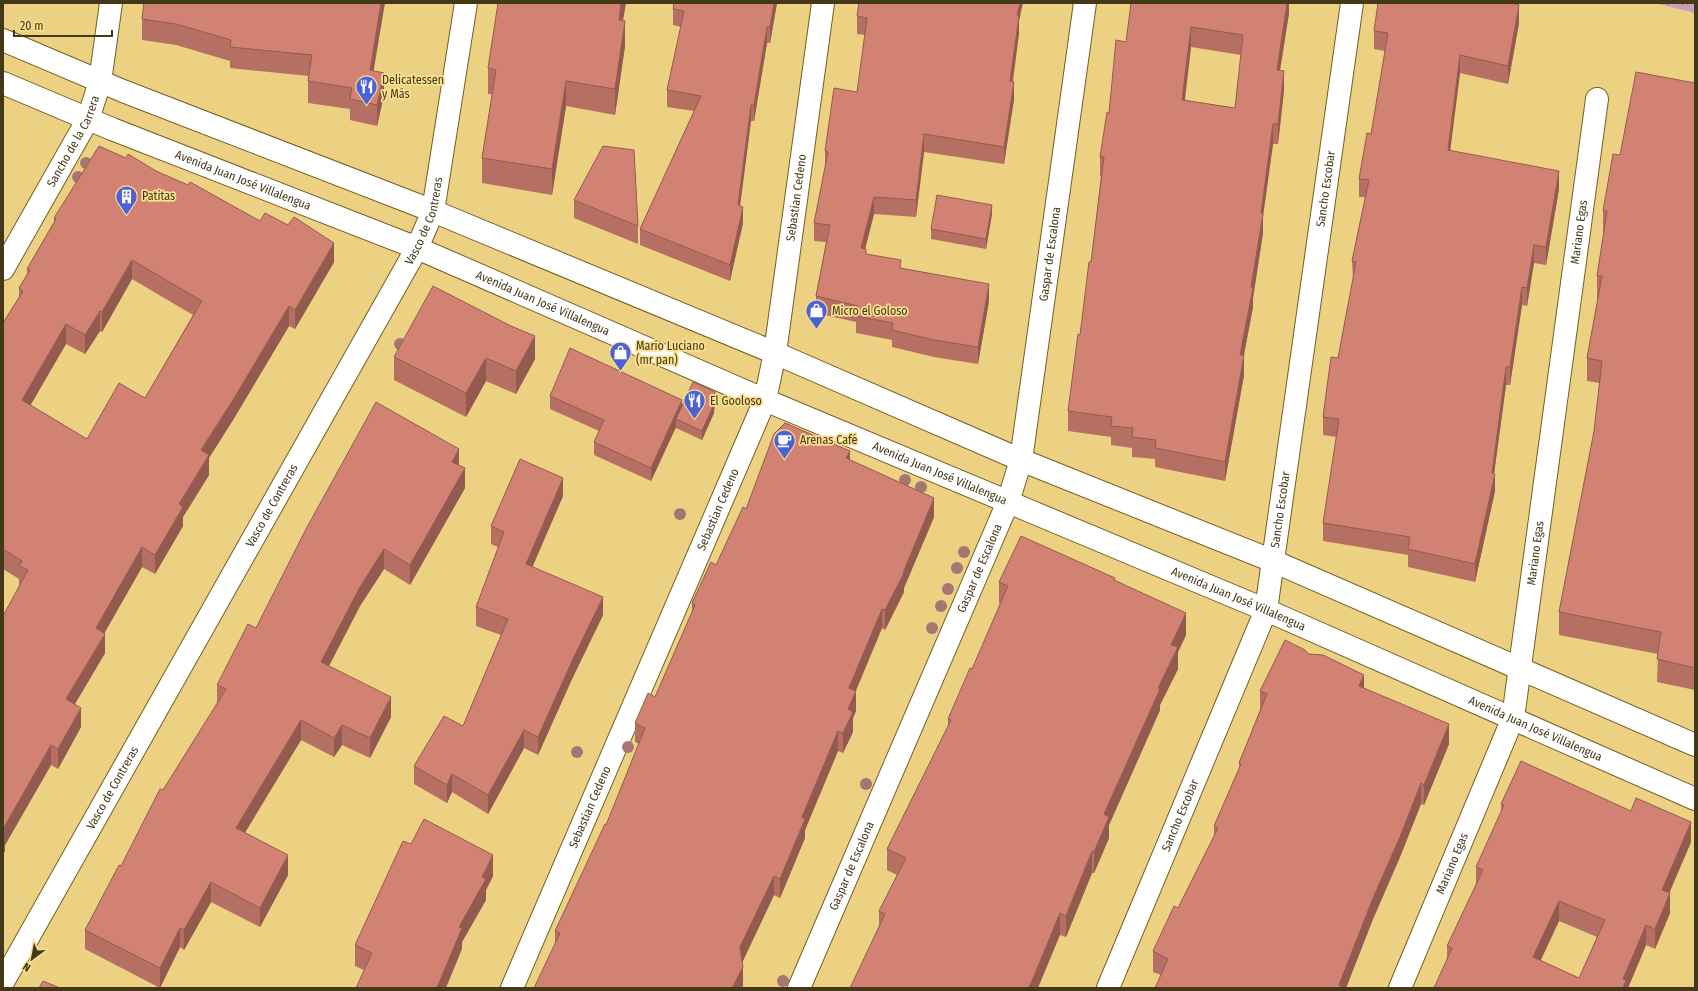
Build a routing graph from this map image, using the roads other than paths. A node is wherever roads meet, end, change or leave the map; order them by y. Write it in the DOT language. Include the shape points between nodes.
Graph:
graph roads {
  1 [pos="111,3"];
  2 [pos="466,3"];
  3 [pos="822,3"];
  4 [pos="1085,3"];
  5 [pos="1352,3"];
  6 [pos="3,40"];
  7 [pos="100,82"];
  8 [pos="3,84"];
  9 [pos="1597,99"];
  10 [pos="88,119"];
  11 [pos="433,211"];
  12 [pos="418,248"];
  13 [pos="3,269"];
  14 [pos="775,353"];
  15 [pos="765,400"];
  16 [pos="1021,460"];
  17 [pos="1008,502"];
  18 [pos="1273,561"];
  19 [pos="1266,610"];
  20 [pos="1520,668"];
  21 [pos="1513,718"];
  22 [pos="1695,745"];
  23 [pos="1695,799"];
  24 [pos="3,982"];
  25 [pos="512,988"];
  26 [pos="800,988"];
  27 [pos="1108,988"];
  28 [pos="1400,988"];
  1 -- 7 [label="street, Sancho de la Carrera"];
  2 -- 11 [label="street, Vasco de Contreras"];
  3 -- 14 [label="street, Sebastian Cedeno"];
  4 -- 16 [label="street, Gaspar de Escalona"];
  5 -- 18 [label="street, Sancho Escobar"];
  6 -- 7 [label="street"];
  7 -- 10 [label="street, Sancho de la Carrera"];
  7 -- 11 [label="street"];
  8 -- 10 [label="street, Avenida Juan José Villalengua"];
  9 -- 20 [label="street, Mariano Egas"];
  10 -- 12 [label="street, Avenida Juan José Villalengua"];
  10 -- 13 [label="street, Sancho de la Carrera"];
  11 -- 12 [label="street, Vasco de Contreras"];
  11 -- 14 [label="street"];
  12 -- 15 [label="street, Avenida Juan José Villalengua"];
  12 -- 24 [label="street, Vasco de Contreras"];
  14 -- 15 [label="street, Sebastian Cedeno"];
  14 -- 16 [label="street"];
  15 -- 17 [label="street, Avenida Juan José Villalengua"];
  15 -- 25 [label="street, Sebastian Cedeno"];
  16 -- 17 [label="street, Gaspar de Escalona"];
  16 -- 18 [label="street"];
  17 -- 19 [label="street, Avenida Juan José Villalengua"];
  17 -- 26 [label="street, Gaspar de Escalona"];
  18 -- 19 [label="street, Sancho Escobar"];
  18 -- 20 [label="street"];
  19 -- 21 [label="street, Avenida Juan José Villalengua"];
  19 -- 27 [label="street, Sancho Escobar"];
  20 -- 21 [label="street, Mariano Egas"];
  20 -- 22 [label="street"];
  21 -- 23 [label="street, Avenida Juan José Villalengua"];
  21 -- 28 [label="street, Mariano Egas"];
}
